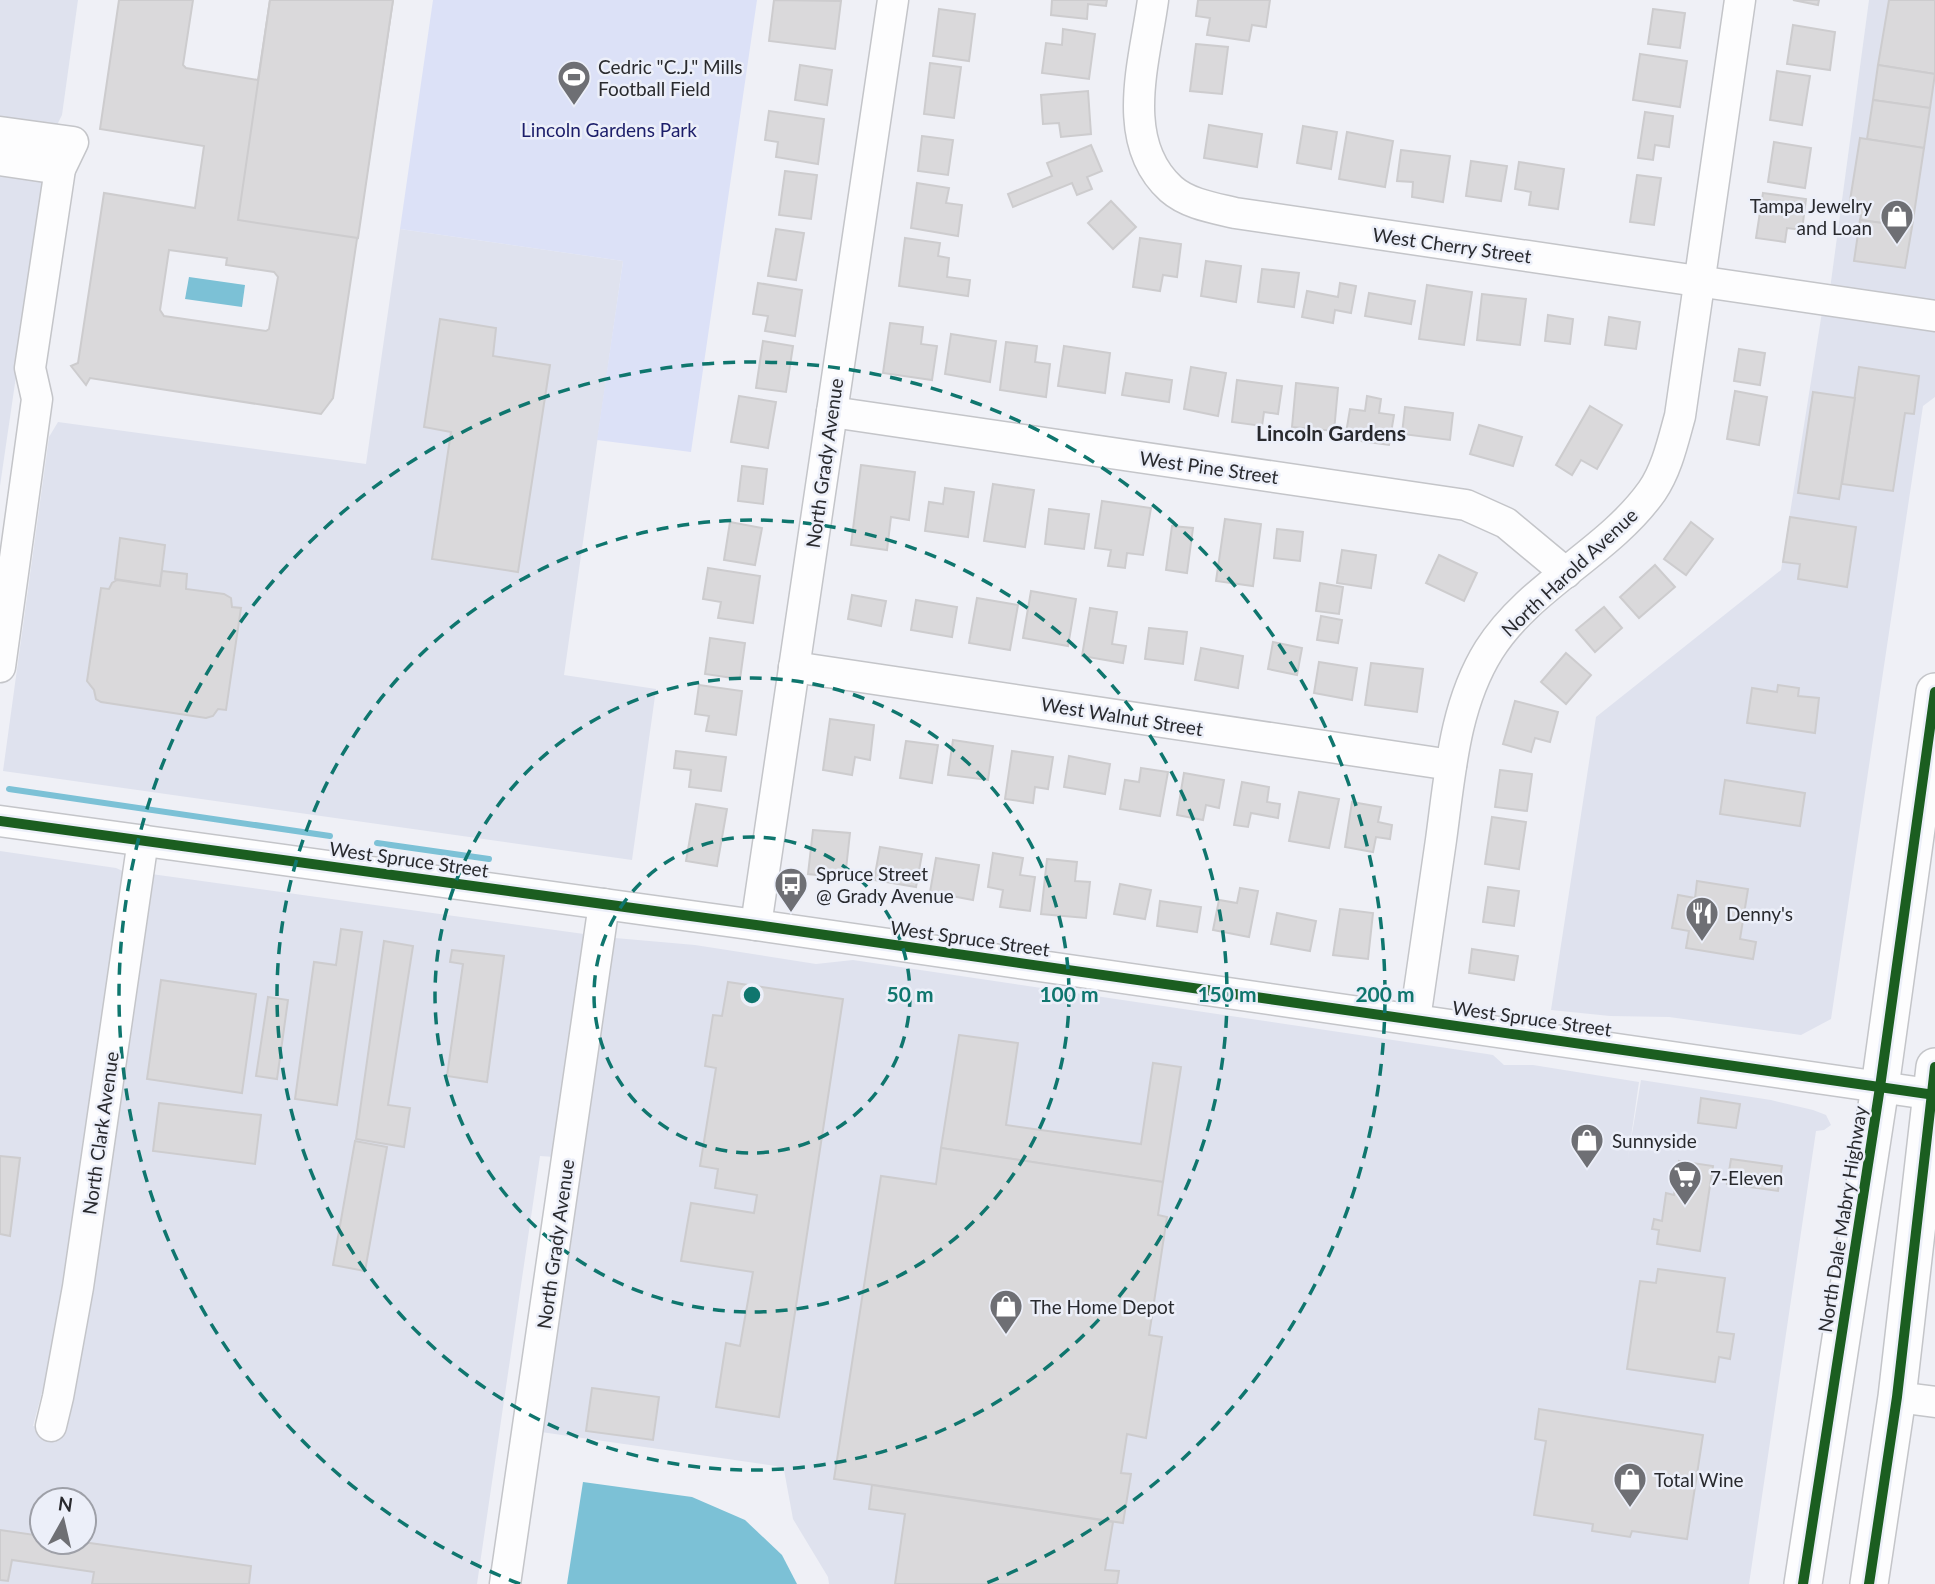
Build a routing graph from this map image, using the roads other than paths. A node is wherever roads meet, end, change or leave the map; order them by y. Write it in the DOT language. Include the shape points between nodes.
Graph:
graph roads {
  1 [pos="893,0"];
  2 [pos="1153,0"];
  3 [pos="1740,0"];
  4 [pos="0,132"];
  5 [pos="66,156"];
  6 [pos="0,160"];
  7 [pos="1699,281"];
  8 [pos="1935,316"];
  9 [pos="832,412"];
  10 [pos="1566,573"];
  11 [pos="0,667"];
  12 [pos="794,667"];
  13 [pos="1935,692"];
  14 [pos="1451,765"];
  15 [pos="0,821"];
  16 [pos="143,839"];
  17 [pos="604,904"];
  18 [pos="756,925"];
  19 [pos="1415,1019"];
  20 [pos="1934,1085"];
  21 [pos="1880,1087"];
  22 [pos="1897,1397"];
  23 [pos="1935,1402"];
  24 [pos="51,1426"];
  25 [pos="505,1584"];
  26 [pos="1804,1584"];
  27 [pos="1869,1584"];
  1 -- 9 [label="street, North Grady Avenue"];
  2 -- 7 [label="street, West Cherry Street" via="1139,102 1140,131 1146,154 1172,190 1200,205"];
  3 -- 7 [label="street, North Harold Avenue"];
  4 -- 5 [label="street"];
  5 -- 6 [label="street"];
  5 -- 11 [label="street" via="30,368 37,399"];
  7 -- 8 [label="street, West Cherry Street"];
  7 -- 10 [label="street, North Harold Avenue" via="1680,416 1654,489 1629,519"];
  9 -- 10 [label="street, West Pine Street" via="1466,505 1506,523"];
  9 -- 12 [label="street, North Grady Avenue"];
  10 -- 14 [label="street, North Harold Avenue" via="1508,623 1488,652 1462,708"];
  12 -- 14 [label="street, West Walnut Street"];
  12 -- 18 [label="street, North Grady Avenue"];
  13 -- 21 [label="main road, North Dale Mabry Highway"];
  14 -- 19 [label="street, North Harold Avenue"];
  15 -- 16 [label="street, West Spruce Street"];
  16 -- 17 [label="street, West Spruce Street"];
  16 -- 24 [label="street, North Clark Avenue" via="78,1287"];
  17 -- 18 [label="street, West Spruce Street"];
  17 -- 25 [label="street, North Grady Avenue"];
  18 -- 19 [label="street, West Spruce Street"];
  19 -- 21 [label="street, West Spruce Street"];
  20 -- 21 [label="street, West Spruce Street"];
  20 -- 22 [label="main road"];
  21 -- 26 [label="main road, North Dale Mabry Highway"];
  22 -- 23 [label="street"];
  22 -- 27 [label="main road"];
}
